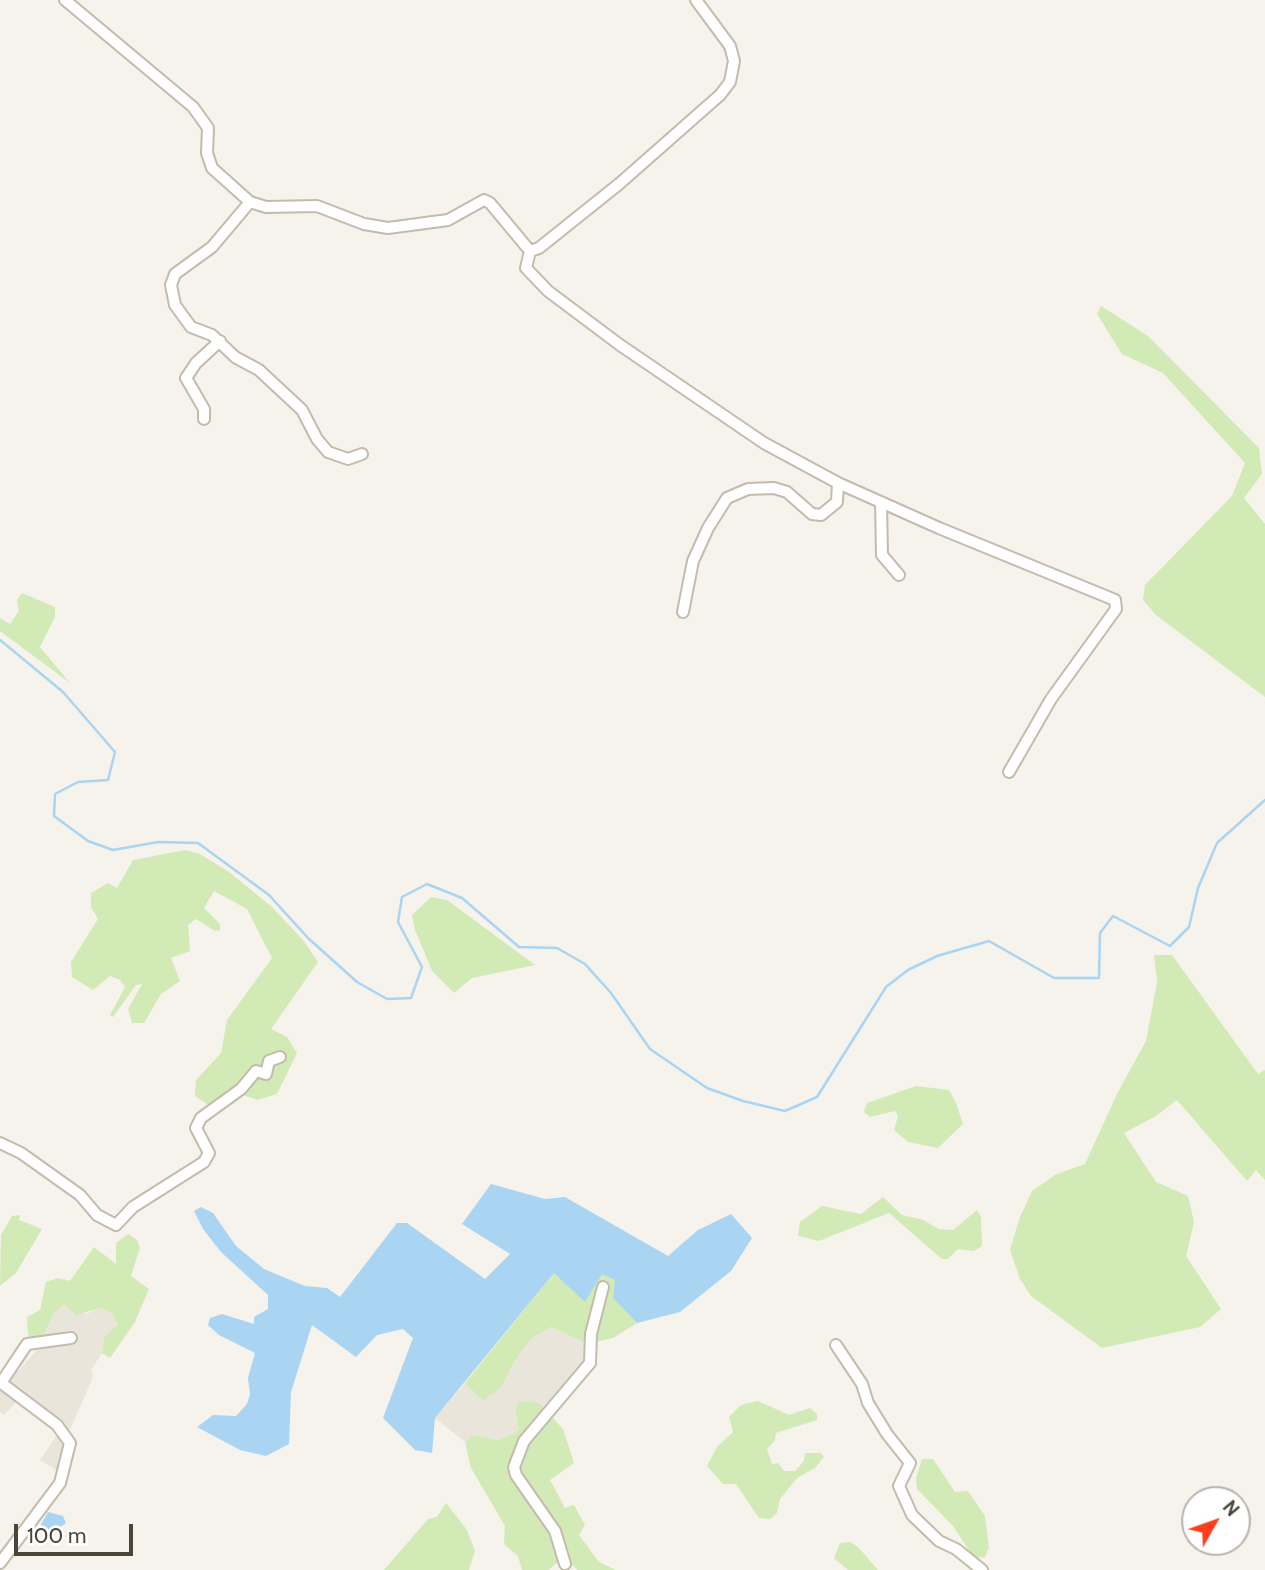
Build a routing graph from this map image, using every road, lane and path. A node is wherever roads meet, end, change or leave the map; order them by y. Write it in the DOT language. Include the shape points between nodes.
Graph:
graph roads {
  1 [pos="65,0"];
  2 [pos="696,0"];
  3 [pos="250,202"];
  4 [pos="530,251"];
  5 [pos="220,341"];
  6 [pos="204,419"];
  7 [pos="362,454"];
  8 [pos="838,483"];
  9 [pos="881,502"];
  10 [pos="899,575"];
  11 [pos="683,612"];
  12 [pos="1009,772"];
  13 [pos="280,1056"];
  14 [pos="0,1143"];
  15 [pos="603,1287"];
  16 [pos="71,1338"];
  17 [pos="836,1345"];
  18 [pos="1,1382"];
  19 [pos="0,1564"];
  20 [pos="564,1568"];
  21 [pos="4,1570"];
  22 [pos="982,1570"];
  1 -- 3 [label="street" via="193,107 208,128 206,153 212,168"];
  2 -- 4 [label="street" via="730,46 734,61 730,82 610,192"];
  3 -- 4 [label="street" via="266,207 317,206 388,228 448,220 484,200 498,209"];
  3 -- 5 [label="street" via="212,247 180,268 171,285 175,305 187,323"];
  4 -- 8 [label="street" via="529,273 570,309 747,433"];
  5 -- 6 [label="street" via="186,378 204,409"];
  5 -- 7 [label="street" via="235,358 260,370 302,410 328,452 348,458"];
  8 -- 9 [label="street"];
  8 -- 11 [label="street" via="836,502 821,515 812,514 788,492 774,488 748,489 727,498 693,561"];
  9 -- 10 [label="street" via="882,555"];
  9 -- 12 [label="street" via="1115,600 1116,609 1045,707"];
  13 -- 14 [label="street" via="269,1062 266,1074 256,1071 201,1118 196,1128 209,1153 204,1162 140,1201 116,1225 97,1215 80,1195 21,1153"];
  15 -- 20 [label="street" via="591,1334 590,1363 520,1447 514,1467 555,1531"];
  16 -- 18 [label="street" via="27,1344"];
  17 -- 22 [label="street" via="887,1434 910,1463 899,1486 912,1514 931,1535"];
  18 -- 19 [label="street" via="57,1424 69,1443 60,1483"];
  19 -- 21 [label="street"];
}
